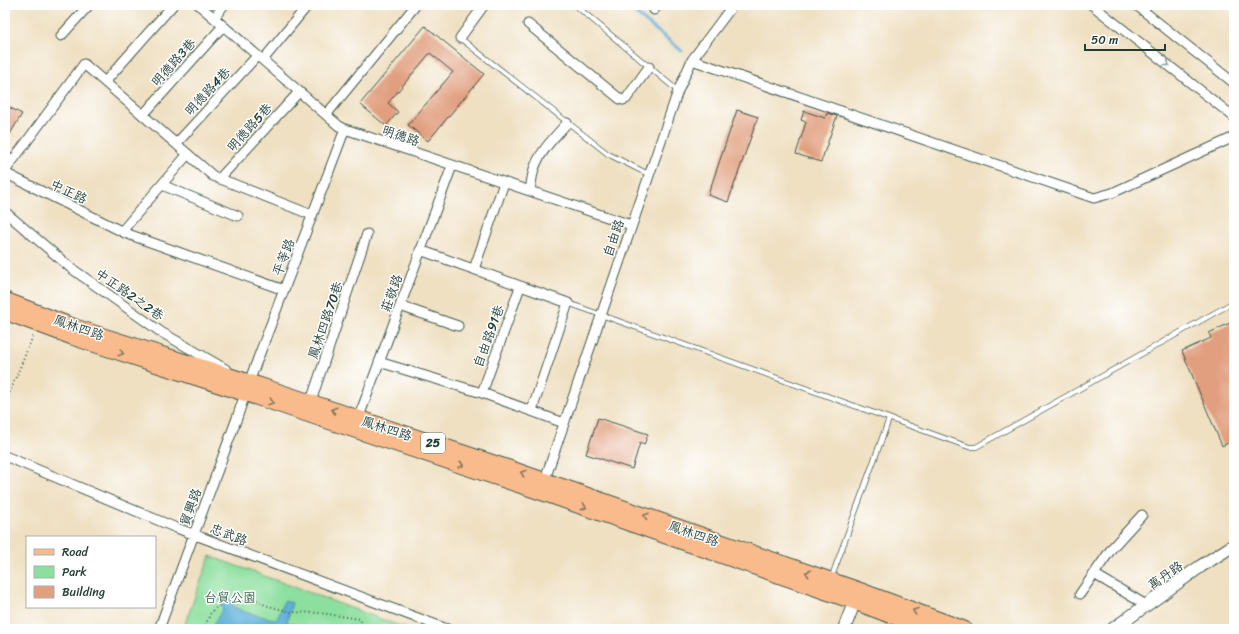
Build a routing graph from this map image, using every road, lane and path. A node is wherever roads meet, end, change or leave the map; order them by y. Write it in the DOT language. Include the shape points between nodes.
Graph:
graph roads {
  1 [pos="89,5"];
  2 [pos="173,5"];
  3 [pos="199,5"];
  4 [pos="224,5"];
  5 [pos="308,5"];
  6 [pos="416,5"];
  7 [pos="484,5"];
  8 [pos="575,5"];
  9 [pos="733,5"];
  10 [pos="1092,5"];
  11 [pos="1136,5"];
  12 [pos="214,18"];
  13 [pos="528,24"];
  14 [pos="223,26"];
  15 [pos="61,36"];
  16 [pos="460,38"];
  17 [pos="260,58"];
  18 [pos="692,60"];
  19 [pos="649,67"];
  20 [pos="105,82"];
  21 [pos="1234,83"];
  22 [pos="678,91"];
  23 [pos="299,92"];
  24 [pos="143,115"];
  25 [pos="326,115"];
  26 [pos="1234,117"];
  27 [pos="567,123"];
  28 [pos="345,129"];
  29 [pos="1234,137"];
  30 [pos="176,144"];
  31 [pos="188,154"];
  32 [pos="452,166"];
  33 [pos="5,172"];
  34 [pos="648,174"];
  35 [pos="219,179"];
  36 [pos="504,183"];
  37 [pos="162,185"];
  38 [pos="530,191"];
  39 [pos="5,212"];
  40 [pos="312,215"];
  41 [pos="238,216"];
  42 [pos="631,225"];
  43 [pos="122,231"];
  44 [pos="367,234"];
  45 [pos="420,250"];
  46 [pos="474,269"];
  47 [pos="520,287"];
  48 [pos="284,290"];
  49 [pos="5,300"];
  50 [pos="1234,302"];
  51 [pos="568,303"];
  52 [pos="400,306"];
  53 [pos="5,312"];
  54 [pos="601,315"];
  55 [pos="38,325"];
  56 [pos="458,326"];
  57 [pos="379,362"];
  58 [pos="247,388"];
  59 [pos="482,393"];
  60 [pos="5,404"];
  61 [pos="309,408"];
  62 [pos="532,410"];
  63 [pos="889,419"];
  64 [pos="564,423"];
  65 [pos="356,424"];
  66 [pos="5,456"];
  67 [pos="543,486"];
  68 [pos="1142,514"];
  69 [pos="194,534"];
  70 [pos="1234,545"];
  71 [pos="1094,574"];
  72 [pos="830,580"];
  73 [pos="1080,594"];
  74 [pos="857,596"];
  75 [pos="1146,605"];
  76 [pos="363,615"];
  77 [pos="360,619"];
  78 [pos="421,625"];
  79 [pos="159,629"];
  80 [pos="204,629"];
  81 [pos="364,629"];
  82 [pos="447,629"];
  83 [pos="844,629"];
  84 [pos="926,629"];
  85 [pos="964,629"];
  86 [pos="1113,629"];
  1 -- 15 [label="street"];
  2 -- 20 [label="street"];
  3 -- 12 [label="street, 明德路"];
  4 -- 12 [label="street"];
  5 -- 17 [label="street, 明德路4巷"];
  6 -- 25 [label="street"];
  7 -- 16 [label="street"];
  8 -- 19 [label="lane"];
  9 -- 18 [label="street, 自由路"];
  10 -- 26 [label="street, one-way"];
  11 -- 21 [label="street"];
  12 -- 14 [label="street, 明德路"];
  13 -- 19 [label="street" via="620,99 626,99"];
  14 -- 17 [label="street, 明德路"];
  14 -- 24 [label="street, 明德路3巷"];
  16 -- 27 [label="lane"];
  17 -- 23 [label="street, 明德路"];
  17 -- 30 [label="street, 明德路4巷"];
  18 -- 22 [label="street, 自由路"];
  18 -- 29 [label="street" via="1094,198 1112,193"];
  19 -- 22 [label="lane"];
  20 -- 24 [label="street"];
  20 -- 33 [label="street" via="84,64"];
  22 -- 34 [label="street, 自由路"];
  23 -- 25 [label="street, 明德路"];
  23 -- 35 [label="street, 明德路5巷"];
  24 -- 30 [label="street"];
  25 -- 28 [label="street, 明德路"];
  27 -- 34 [label="lane" via="608,154"];
  27 -- 38 [label="street" via="539,159"];
  28 -- 32 [label="street, 明德路"];
  28 -- 40 [label="street, 平等路"];
  30 -- 31 [label="street"];
  31 -- 35 [label="street"];
  31 -- 37 [label="street"];
  32 -- 36 [label="street, 明德路"];
  32 -- 45 [label="street, 莊敬路"];
  33 -- 43 [label="street, 中正路"];
  34 -- 42 [label="street, 自由路"];
  35 -- 40 [label="street"];
  36 -- 38 [label="street, 明德路"];
  36 -- 46 [label="street"];
  37 -- 41 [label="street"];
  37 -- 43 [label="street"];
  38 -- 42 [label="street, 明德路"];
  39 -- 58 [label="street, 中正路2之2巷" via="71,268 161,332"];
  40 -- 48 [label="street, 平等路"];
  42 -- 54 [label="street, 自由路"];
  43 -- 48 [label="street, 中正路"];
  44 -- 61 [label="street, 鳳林四路70巷"];
  45 -- 46 [label="street"];
  45 -- 52 [label="street, 莊敬路"];
  46 -- 47 [label="street"];
  47 -- 51 [label="street"];
  47 -- 59 [label="street, 自由路91巷"];
  48 -- 58 [label="street, 平等路"];
  49 -- 58 [label="main road, 鳳林四路 / 25"];
  50 -- 63 [label="lane" via="976,447 969,447"];
  51 -- 54 [label="lane"];
  51 -- 62 [label="street"];
  52 -- 56 [label="street"];
  52 -- 57 [label="street, 莊敬路"];
  53 -- 55 [label="main road, 鳳林四路 / 25"];
  54 -- 63 [label="lane"];
  54 -- 64 [label="street, 自由路"];
  55 -- 58 [label="main road, 鳳林四路 / 25, one-way" via="79,340"];
  55 -- 60 [label="path"];
  57 -- 59 [label="street"];
  57 -- 65 [label="street, 莊敬路"];
  58 -- 61 [label="main road, 鳳林四路 / 25"];
  58 -- 69 [label="street, 貿興路"];
  59 -- 62 [label="street"];
  61 -- 65 [label="main road, 鳳林四路 / 25"];
  62 -- 64 [label="street"];
  63 -- 72 [label="lane"];
  64 -- 67 [label="street, 自由路"];
  65 -- 67 [label="main road, 鳳林四路 / 25"];
  66 -- 69 [label="street, 忠武路"];
  72 -- 67 [label="main road, 鳳林四路 / 25, one-way"];
  67 -- 74 [label="main road, 鳳林四路 / 25, one-way"];
  68 -- 71 [label="street" via="1112,548"];
  69 -- 78 [label="street, 忠武路"];
  69 -- 79 [label="street, 貿興路"];
  70 -- 75 [label="street, 萬丹路"];
  71 -- 73 [label="street"];
  71 -- 75 [label="street"];
  72 -- 74 [label="main road, 鳳林四路 / 25"];
  74 -- 83 [label="street"];
  74 -- 84 [label="main road, 25"];
  85 -- 74 [label="main road, 25, one-way"];
  75 -- 86 [label="street, 萬丹路"];
  76 -- 77 [label="path"];
  77 -- 80 [label="path" via="322,612 291,612 246,598 219,605 211,612"];
  77 -- 81 [label="path"];
  78 -- 82 [label="street, 忠武路"];
}
